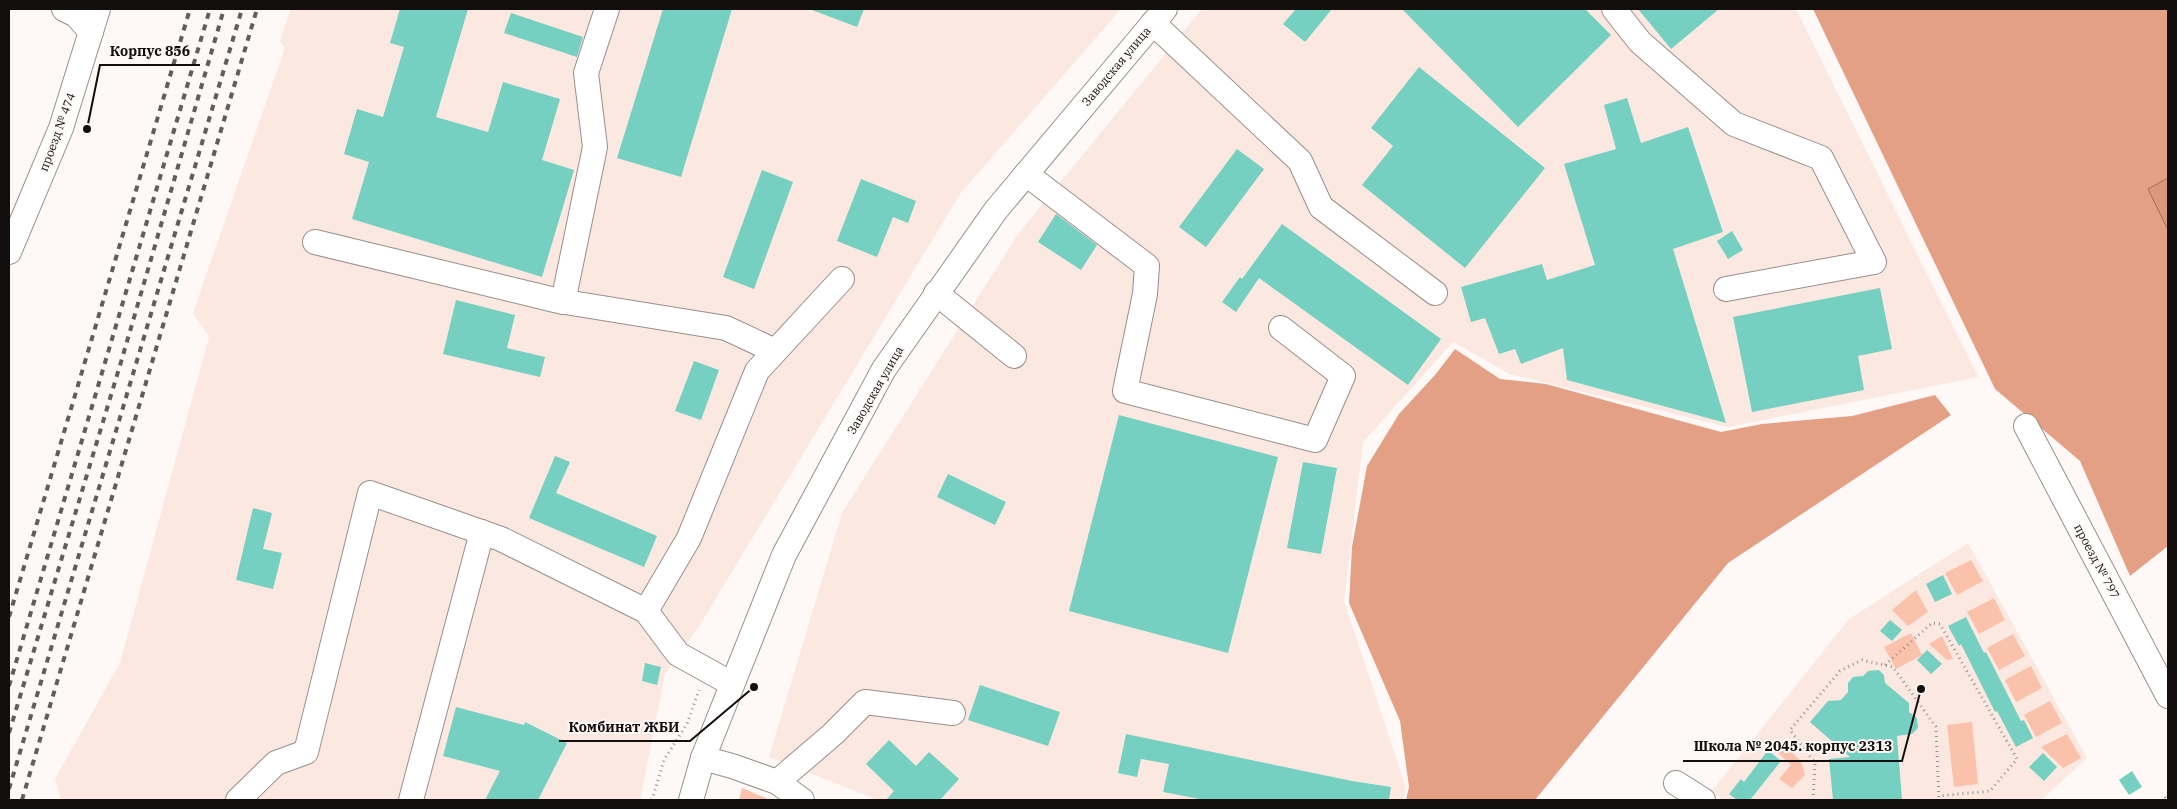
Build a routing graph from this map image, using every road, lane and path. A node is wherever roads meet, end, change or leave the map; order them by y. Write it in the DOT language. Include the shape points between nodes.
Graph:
graph roads {
  1 [pos="64,9"];
  2 [pos="98,9"];
  3 [pos="607,9"];
  4 [pos="1614,9"];
  5 [pos="1159,16"];
  6 [pos="91,32"];
  7 [pos="1026,174"];
  8 [pos="316,242"];
  9 [pos="9,252"];
  10 [pos="842,279"];
  11 [pos="1726,289"];
  12 [pos="936,293"];
  13 [pos="1435,293"];
  14 [pos="563,302"];
  15 [pos="1280,328"];
  16 [pos="775,351"];
  17 [pos="1014,356"];
  18 [pos="2026,426"];
  19 [pos="482,532"];
  20 [pos="646,611"];
  21 [pos="1885,665"];
  22 [pos="732,684"];
  23 [pos="699,690"];
  24 [pos="2168,696"];
  25 [pos="953,713"];
  26 [pos="703,758"];
  27 [pos="776,782"];
  28 [pos="1676,783"];
  29 [pos="1939,798"];
  30 [pos="238,800"];
  31 [pos="411,800"];
  32 [pos="652,800"];
  33 [pos="691,800"];
  34 [pos="802,800"];
  35 [pos="1703,800"];
  36 [pos="1813,800"];
  1 -- 6 [label="street" via="76,14"];
  2 -- 6 [label="street, проезд № 474"];
  3 -- 14 [label="street" via="586,72 596,147"];
  4 -- 11 [label="street" via="1640,42 1734,124 1821,158 1874,262"];
  5 -- 7 [label="street, Заводская улица"];
  5 -- 13 [label="street" via="1300,161 1321,207"];
  6 -- 9 [label="street, проезд № 474" via="60,128"];
  7 -- 12 [label="street, Заводская улица"];
  7 -- 15 [label="street" via="1147,266 1145,294 1125,391 1315,440 1343,376"];
  8 -- 14 [label="street"];
  10 -- 16 [label="street"];
  12 -- 17 [label="street"];
  12 -- 22 [label="street, Заводская улица" via="884,369 784,555"];
  14 -- 16 [label="street" via="726,328"];
  16 -- 20 [label="street" via="757,371 689,538"];
  18 -- 24 [label="street, проезд № 797"];
  19 -- 20 [label="street"];
  19 -- 30 [label="street" via="370,493 306,752 276,763"];
  19 -- 31 [label="street"];
  20 -- 22 [label="street" via="678,654"];
  21 -- 29 [label="path" via="1894,668 1936,727"];
  21 -- 29 [label="path" via="1932,623 1940,624 2017,759 1990,791"];
  21 -- 36 [label="path" via="1862,660 1840,671 1790,730 1815,762"];
  22 -- 26 [label="street, Заводская улица"];
  23 -- 32 [label="path" via="687,724 664,760"];
  25 -- 27 [label="street" via="865,702"];
  26 -- 27 [label="street"];
  26 -- 33 [label="street, Заводская улица"];
  27 -- 34 [label="street"];
  28 -- 35 [label="street"];
}
